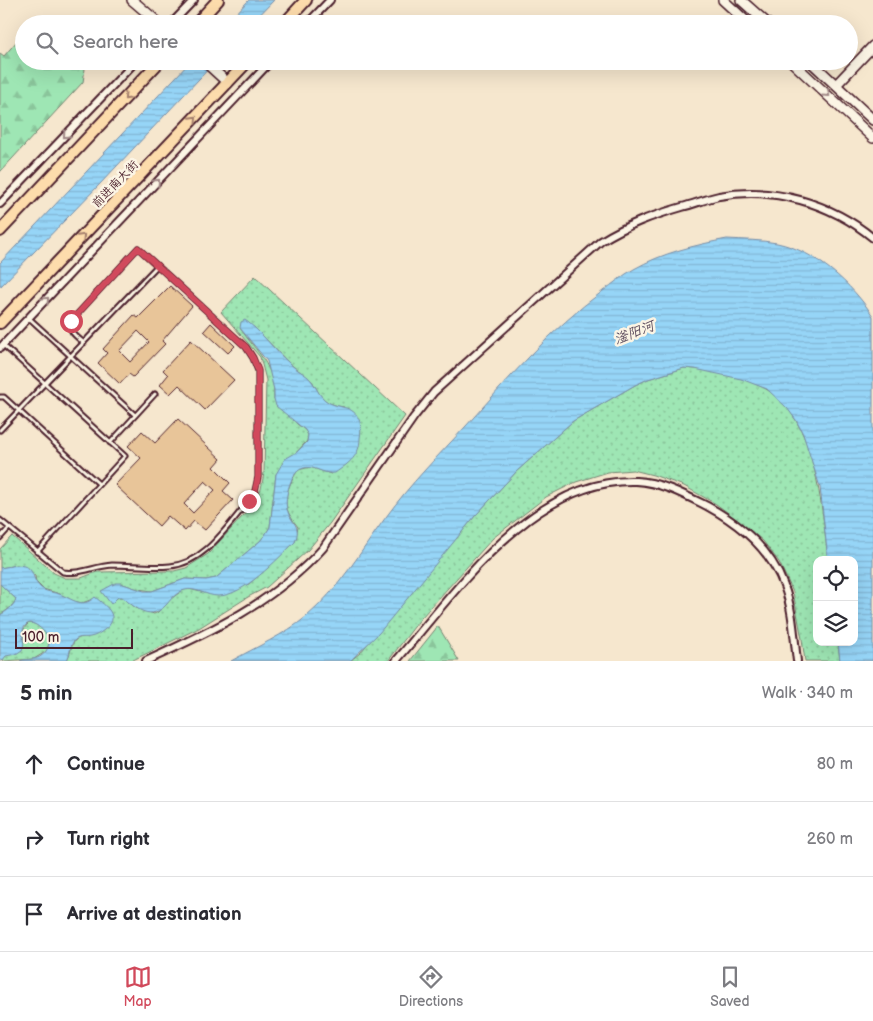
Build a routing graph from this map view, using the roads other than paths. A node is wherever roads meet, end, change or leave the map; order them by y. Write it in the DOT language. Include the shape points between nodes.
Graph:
graph roads {
  1 [pos="132,0"];
  2 [pos="194,0"];
  3 [pos="218,0"];
  4 [pos="306,0"];
  5 [pos="330,0"];
  6 [pos="722,0"];
  7 [pos="741,0"];
  8 [pos="150,15"];
  9 [pos="180,15"];
  10 [pos="204,15"];
  11 [pos="292,15"];
  12 [pos="316,15"];
  13 [pos="739,15"];
  14 [pos="758,15"];
  15 [pos="873,46"];
  16 [pos="858,62"];
  17 [pos="127,70"];
  18 [pos="152,70"];
  19 [pos="213,70"];
  20 [pos="240,70"];
  21 [pos="263,70"];
  22 [pos="801,70"];
  23 [pos="820,70"];
  24 [pos="850,70"];
  25 [pos="228,83"];
  26 [pos="836,85"];
  27 [pos="873,120"];
  28 [pos="873,138"];
  29 [pos="0,204"];
  30 [pos="0,231"];
  31 [pos="873,238"];
  32 [pos="157,266"];
  33 [pos="29,317"];
  34 [pos="0,323"];
  35 [pos="84,343"];
  36 [pos="1,346"];
  37 [pos="72,357"];
  38 [pos="46,384"];
  39 [pos="155,394"];
  40 [pos="0,397"];
  41 [pos="19,411"];
  42 [pos="135,415"];
  43 [pos="0,430"];
  44 [pos="110,443"];
  45 [pos="99,484"];
  46 [pos="0,520"];
  47 [pos="9,528"];
  48 [pos="0,538"];
  49 [pos="37,552"];
  50 [pos="146,661"];
  51 [pos="396,661"];
  52 [pos="797,661"];
  1 -- 8 [label="main road"];
  2 -- 9 [label="street"];
  3 -- 10 [label="main road"];
  4 -- 11 [label="main road"];
  5 -- 12 [label="street"];
  6 -- 13 [label="main road"];
  7 -- 14 [label="main road"];
  15 -- 16 [label="main road"];
  17 -- 29 [label="street, one-way"];
  18 -- 30 [label="main road, one-way"];
  19 -- 25 [label="main road"];
  20 -- 25 [label="main road, 前进南大街"];
  33 -- 21 [label="street, one-way"];
  22 -- 28 [label="main road, one-way"];
  23 -- 26 [label="main road"];
  24 -- 26 [label="main road"];
  34 -- 25 [label="main road, 前进南大街, one-way"];
  26 -- 27 [label="main road"];
  31 -- 50 [label="street" via="819,206 782,196 748,193 718,196 623,227 601,241 434,392 342,522 306,566 283,586 210,632"];
  32 -- 35 [label="lane"];
  32 -- 35 [label="lane" via="138,248 71,321 70,330"];
  32 -- 49 [label="lane" via="246,347 257,366 258,477 255,491 201,555 180,565 109,565 67,573"];
  33 -- 36 [label="street"];
  33 -- 37 [label="lane"];
  35 -- 37 [label="lane"];
  36 -- 38 [label="lane"];
  37 -- 38 [label="lane"];
  37 -- 42 [label="lane"];
  38 -- 41 [label="lane"];
  38 -- 44 [label="lane"];
  39 -- 42 [label="lane"];
  40 -- 41 [label="lane"];
  41 -- 43 [label="lane"];
  41 -- 45 [label="lane"];
  42 -- 44 [label="lane"];
  44 -- 45 [label="lane" via="124,456"];
  45 -- 49 [label="lane"];
  46 -- 47 [label="lane"];
  47 -- 48 [label="lane"];
  47 -- 49 [label="lane"];
  51 -- 52 [label="street" via="466,579 530,517 579,489 614,481 663,486 716,511 754,539 766,553 784,587"];
}
